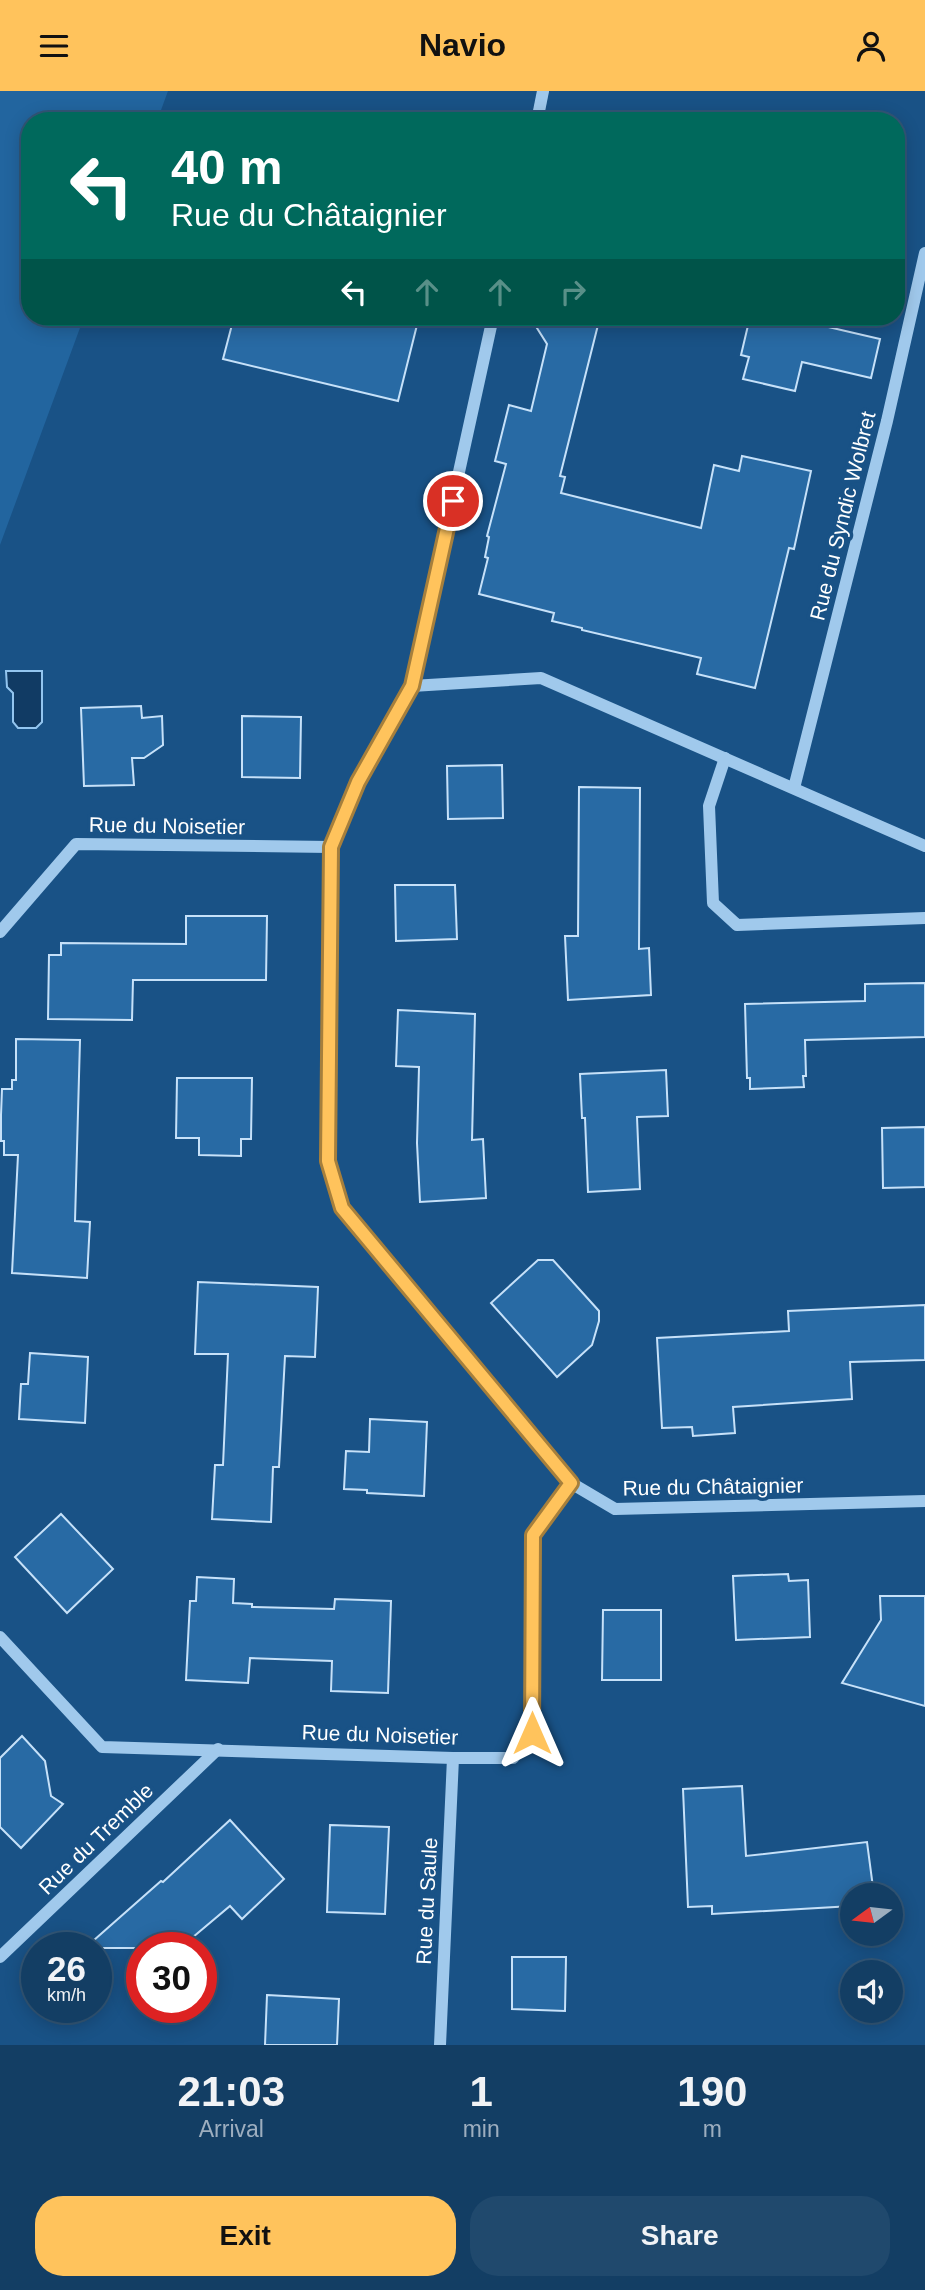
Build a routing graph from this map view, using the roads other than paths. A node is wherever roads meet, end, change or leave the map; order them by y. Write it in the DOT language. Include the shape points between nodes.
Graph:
graph roads {
  1 [pos="543,91"];
  2 [pos="539,112"];
  3 [pos="925,253"];
  4 [pos="491,326"];
  5 [pos="412,686"];
  6 [pos="725,758"];
  7 [pos="793,788"];
  8 [pos="925,846"];
  9 [pos="331,847"];
  10 [pos="925,918"];
  11 [pos="0,932"];
  12 [pos="571,1483"];
  13 [pos="925,1501"];
  14 [pos="0,1637"];
  15 [pos="218,1749"];
  16 [pos="453,1758"];
  17 [pos="0,1957"];
  18 [pos="440,2045"];
  1 -- 2 [label="street"];
  3 -- 7 [label="street, Rue du Syndic Wolbret"];
  4 -- 5 [label="street, Rue du Châtaignier"];
  5 -- 6 [label="street" via="541,678"];
  5 -- 9 [label="street, Rue du Châtaignier" via="358,782"];
  6 -- 7 [label="street"];
  6 -- 10 [label="street" via="709,806 713,903 737,925"];
  7 -- 8 [label="street"];
  9 -- 11 [label="street, Rue du Noisetier" via="76,844"];
  9 -- 12 [label="street, Rue du Châtaignier" via="328,1161 342,1208"];
  12 -- 13 [label="street, Rue du Châtaignier" via="615,1509"];
  12 -- 16 [label="street, Rue du Noisetier" via="533,1535 532,1733 513,1758"];
  14 -- 15 [label="street, Rue du Noisetier" via="102,1747"];
  15 -- 16 [label="street, Rue du Noisetier"];
  15 -- 17 [label="street, Rue du Tremble"];
  16 -- 18 [label="street, Rue du Saule"];
}
